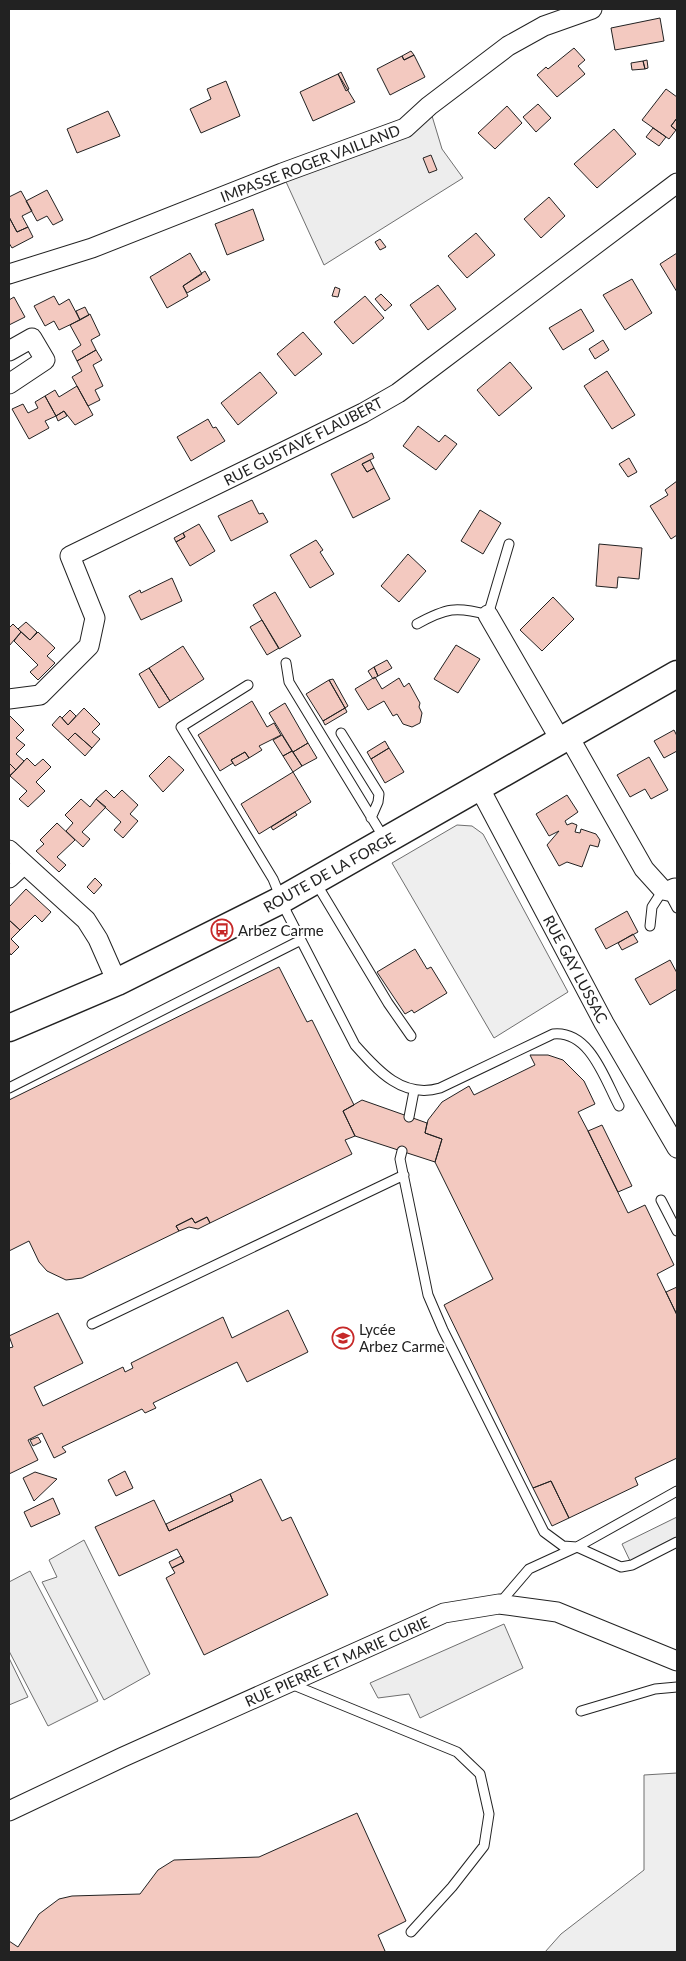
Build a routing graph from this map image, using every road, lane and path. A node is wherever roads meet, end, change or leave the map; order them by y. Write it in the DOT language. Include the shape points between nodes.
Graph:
graph roads {
  1 [pos="592,9"];
  2 [pos="677,183"];
  3 [pos="9,274"];
  4 [pos="9,351"];
  5 [pos="9,360"];
  6 [pos="14,381"];
  7 [pos="508,544"];
  8 [pos="488,615"];
  9 [pos="418,624"];
  10 [pos="286,663"];
  11 [pos="677,674"];
  12 [pos="248,685"];
  13 [pos="9,699"];
  14 [pos="341,733"];
  15 [pos="565,739"];
  16 [pos="479,787"];
  17 [pos="371,818"];
  18 [pos="386,840"];
  19 [pos="9,850"];
  20 [pos="24,864"];
  21 [pos="9,878"];
  22 [pos="315,881"];
  23 [pos="671,889"];
  24 [pos="281,900"];
  25 [pos="677,908"];
  26 [pos="650,926"];
  27 [pos="301,940"];
  28 [pos="117,982"];
  29 [pos="9,1028"];
  30 [pos="411,1036"];
  31 [pos="9,1088"];
  32 [pos="414,1091"];
  33 [pos="619,1106"];
  34 [pos="409,1117"];
  35 [pos="677,1148"];
  36 [pos="402,1151"];
  37 [pos="404,1175"];
  38 [pos="661,1200"];
  39 [pos="677,1231"];
  40 [pos="92,1324"];
  41 [pos="677,1491"];
  42 [pos="677,1542"];
  43 [pos="577,1547"];
  44 [pos="499,1604"];
  45 [pos="677,1661"];
  46 [pos="288,1683"];
  47 [pos="677,1687"];
  48 [pos="581,1711"];
  49 [pos="9,1812"];
  50 [pos="411,1932"];
  1 -- 3 [label="street, IMPASSE ROGER VAILLAND" via="544,26 508,46 405,128 92,248"];
  2 -- 13 [label="street, RUE GUSTAVE FLAUBERT" via="398,393 70,556 95,618 89,646 40,695"];
  4 -- 6 [label="street" via="32,338 45,360"];
  5 -- 6 [label="street"];
  7 -- 8 [label="lane"];
  8 -- 9 [label="lane" via="461,608 450,609"];
  8 -- 15 [label="street"];
  10 -- 17 [label="lane" via="289,682"];
  11 -- 15 [label="main road, ROUTE DE LA FORGE"];
  12 -- 24 [label="lane" via="181,727 273,879"];
  14 -- 17 [label="lane" via="379,794"];
  15 -- 16 [label="main road, ROUTE DE LA FORGE"];
  15 -- 23 [label="street" via="644,869"];
  16 -- 18 [label="main road, ROUTE DE LA FORGE"];
  16 -- 35 [label="street, RUE GAY LUSSAC" via="604,1023"];
  17 -- 18 [label="lane"];
  18 -- 22 [label="main road, ROUTE DE LA FORGE"];
  19 -- 20 [label="street"];
  20 -- 21 [label="street"];
  20 -- 28 [label="street" via="86,920"];
  22 -- 24 [label="main road, ROUTE DE LA FORGE"];
  22 -- 30 [label="lane"];
  23 -- 25 [label="lane"];
  23 -- 26 [label="lane" via="652,907"];
  24 -- 27 [label="lane"];
  24 -- 28 [label="main road, ROUTE DE LA FORGE"];
  27 -- 31 [label="lane"];
  27 -- 32 [label="lane" via="355,1045 380,1071"];
  28 -- 29 [label="main road, ROUTE DE LA FORGE"];
  32 -- 33 [label="lane" via="428,1092 440,1088 553,1034 562,1033 586,1046"];
  32 -- 34 [label="lane"];
  36 -- 37 [label="lane" via="400,1159"];
  37 -- 40 [label="lane"];
  37 -- 43 [label="lane" via="424,1279 442,1330 544,1532 563,1546"];
  38 -- 39 [label="lane"];
  41 -- 43 [label="lane"];
  42 -- 43 [label="lane" via="632,1565 621,1567"];
  43 -- 44 [label="lane" via="529,1569"];
  44 -- 45 [label="street, RUE PIERRE ET MARIE CURIE" via="557,1612"];
  44 -- 46 [label="street, RUE PIERRE ET MARIE CURIE" via="444,1613"];
  46 -- 49 [label="street, RUE PIERRE ET MARIE CURIE"];
  46 -- 50 [label="lane" via="457,1752 480,1774 489,1814 484,1846"];
  47 -- 48 [label="lane" via="655,1689"];
}
